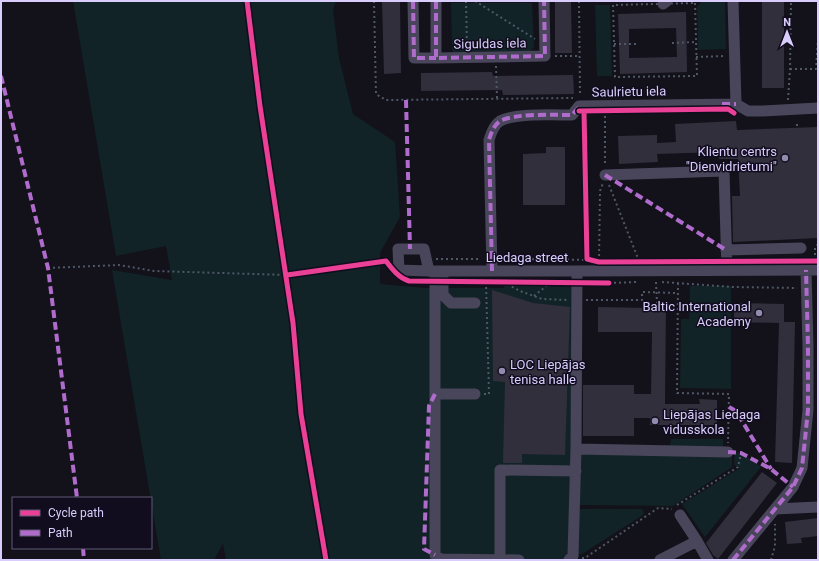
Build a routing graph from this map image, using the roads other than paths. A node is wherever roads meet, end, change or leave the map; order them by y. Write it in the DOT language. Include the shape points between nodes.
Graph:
graph roads {
  1 [pos="413,1"];
  2 [pos="436,1"];
  3 [pos="544,1"];
  4 [pos="734,1"];
  5 [pos="436,58"];
  6 [pos="736,104"];
  7 [pos="818,108"];
  8 [pos="605,175"];
  9 [pos="801,248"];
  10 [pos="726,250"];
  11 [pos="816,266"];
  12 [pos="727,270"];
  13 [pos="806,270"];
  14 [pos="436,271"];
  15 [pos="577,272"];
  16 [pos="492,279"];
  17 [pos="813,301"];
  18 [pos="475,303"];
  19 [pos="813,347"];
  20 [pos="434,394"];
  21 [pos="475,394"];
  22 [pos="813,410"];
  23 [pos="576,449"];
  24 [pos="728,452"];
  25 [pos="576,471"];
  26 [pos="818,506"];
  27 [pos="775,509"];
  28 [pos="680,515"];
  29 [pos="697,541"];
  30 [pos="500,559"];
  31 [pos="574,559"];
  32 [pos="519,560"];
  33 [pos="660,560"];
  34 [pos="708,560"];
  35 [pos="733,560"];
  1 -- 5 [label="street" via="414,58"];
  2 -- 5 [label="street, Siguldas iela"];
  3 -- 5 [label="street, Siguldas iela" via="545,50 496,57"];
  4 -- 6 [label="street"];
  6 -- 7 [label="street, Saulrietu iela" via="748,111"];
  6 -- 16 [label="street, Saulrietu iela" via="579,102 572,115 515,117 499,122 489,140"];
  8 -- 10 [label="street" via="724,171"];
  9 -- 10 [label="street"];
  10 -- 12 [label="street"];
  11 -- 13 [label="street, Liedaga street"];
  12 -- 13 [label="street, Liedaga street"];
  12 -- 15 [label="street, Liedaga street"];
  13 -- 17 [label="street" via="806,288"];
  14 -- 14 [label="street, Liedaga street" via="426,259 424,249 398,248 399,270"];
  14 -- 16 [label="street, Liedaga street"];
  14 -- 18 [label="street" via="443,295 451,303"];
  14 -- 20 [label="street"];
  15 -- 16 [label="street, Liedaga street"];
  15 -- 23 [label="street"];
  17 -- 19 [label="street"];
  19 -- 22 [label="street"];
  20 -- 21 [label="street"];
  20 -- 30 [label="street" via="435,555 441,559"];
  22 -- 27 [label="street" via="802,468 792,487"];
  23 -- 24 [label="street"];
  23 -- 25 [label="street"];
  25 -- 30 [label="street" via="500,470"];
  25 -- 31 [label="street"];
  26 -- 27 [label="street"];
  27 -- 35 [label="street"];
  28 -- 29 [label="street"];
  29 -- 33 [label="street"];
  29 -- 34 [label="street"];
  30 -- 32 [label="street"];
}
